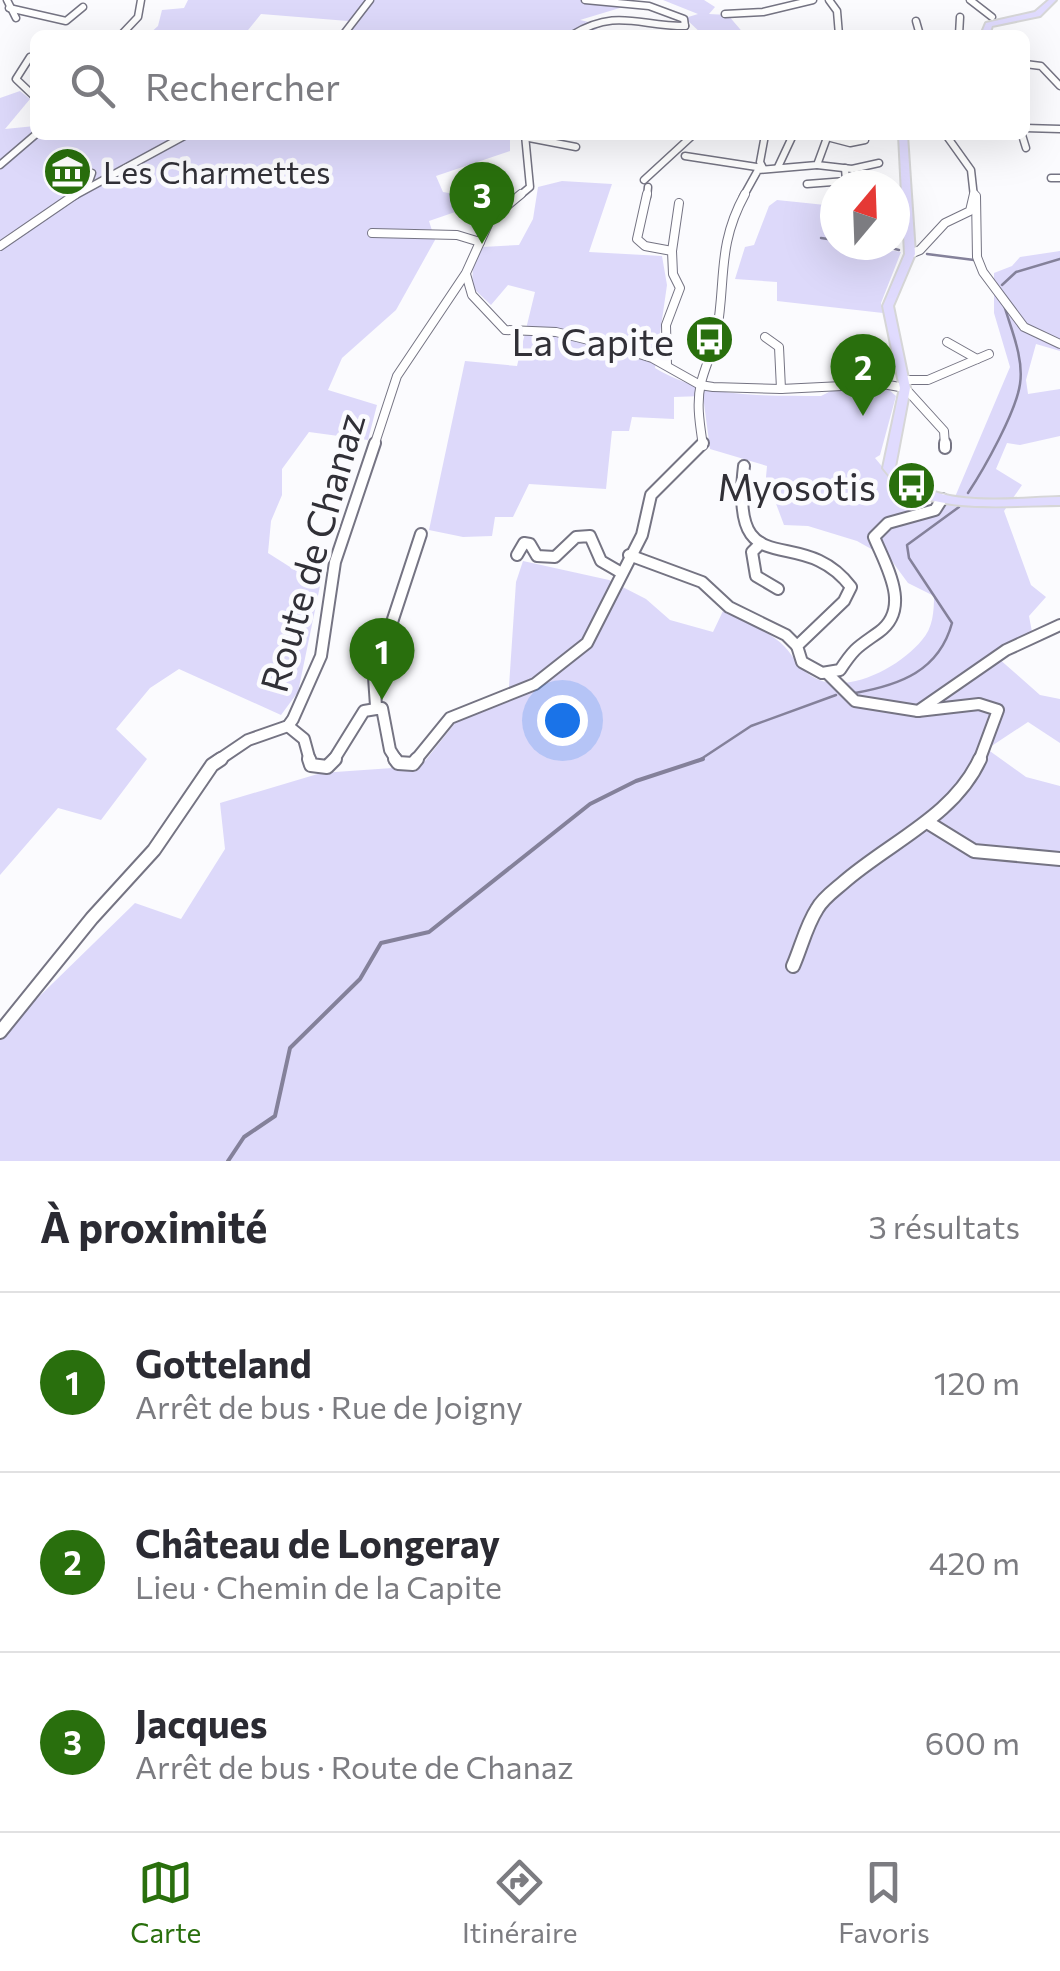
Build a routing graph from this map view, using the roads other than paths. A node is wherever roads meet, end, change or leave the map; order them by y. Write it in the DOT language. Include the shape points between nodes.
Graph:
graph roads {
  1 [pos="141,0"];
  2 [pos="370,0"];
  3 [pos="584,0"];
  4 [pos="813,0"];
  5 [pos="829,0"];
  6 [pos="970,0"];
  7 [pos="1055,1"];
  8 [pos="8,4"];
  9 [pos="83,7"];
  10 [pos="725,14"];
  11 [pos="992,17"];
  12 [pos="16,18"];
  13 [pos="960,18"];
  14 [pos="916,20"];
  15 [pos="684,26"];
  16 [pos="126,30"];
  17 [pos="347,30"];
  18 [pos="580,30"];
  19 [pos="694,30"];
  20 [pos="839,30"];
  21 [pos="918,30"];
  22 [pos="959,30"];
  23 [pos="986,30"];
  24 [pos="30,57"];
  25 [pos="1030,65"];
  26 [pos="1060,86"];
  27 [pos="30,92"];
  28 [pos="1030,128"];
  29 [pos="1060,129"];
  30 [pos="30,139"];
  31 [pos="177,140"];
  32 [pos="525,140"];
  33 [pos="544,140"];
  34 [pos="688,140"];
  35 [pos="764,140"];
  36 [pos="790,140"];
  37 [pos="826,140"];
  38 [pos="903,140"];
  39 [pos="950,140"];
  40 [pos="1024,140"];
  41 [pos="576,147"];
  42 [pos="1026,148"];
  43 [pos="685,156"];
  44 [pos="879,163"];
  45 [pos="0,165"];
  46 [pos="817,165"];
  47 [pos="778,167"];
  48 [pos="763,168"];
  49 [pos="845,168"];
  50 [pos="86,170"];
  51 [pos="807,184"];
  52 [pos="88,187"];
  53 [pos="976,196"];
  54 [pos="678,203"];
  55 [pos="372,233"];
  56 [pos="480,242"];
  57 [pos="0,246"];
  58 [pos="672,251"];
  59 [pos="915,252"];
  60 [pos="466,273"];
  61 [pos="765,337"];
  62 [pos="947,342"];
  63 [pos="1060,344"];
  64 [pos="989,354"];
  65 [pos="977,359"];
  66 [pos="667,364"];
  67 [pos="905,384"];
  68 [pos="700,385"];
  69 [pos="781,390"];
  70 [pos="945,448"];
  71 [pos="744,466"];
  72 [pos="942,500"];
  73 [pos="1060,501"];
  74 [pos="421,534"];
  75 [pos="760,544"];
  76 [pos="629,555"];
  77 [pos="517,556"];
  78 [pos="620,572"];
  79 [pos="778,588"];
  80 [pos="1060,625"];
  81 [pos="797,646"];
  82 [pos="827,673"];
  83 [pos="376,706"];
  84 [pos="918,710"];
  85 [pos="288,726"];
  86 [pos="927,822"];
  87 [pos="1060,859"];
  88 [pos="794,966"];
  89 [pos="0,1032"];
  1 -- 16 [label="street" via="138,17"];
  2 -- 17 [label="street"];
  3 -- 15 [label="street" via="662,8"];
  4 -- 10 [label="street"];
  5 -- 20 [label="street"];
  6 -- 11 [label="street"];
  7 -- 23 [label="main road"];
  8 -- 9 [label="street" via="66,21"];
  8 -- 12 [label="street"];
  13 -- 22 [label="street"];
  14 -- 21 [label="street"];
  15 -- 18 [label="street" via="616,17"];
  15 -- 19 [label="street"];
  24 -- 27 [label="street" via="16,79"];
  25 -- 26 [label="street" via="1041,66"];
  28 -- 29 [label="street"];
  30 -- 45 [label="street"];
  31 -- 52 [label="street"];
  32 -- 56 [label="street, Route de Chanaz" via="530,187 494,216"];
  33 -- 41 [label="street"];
  34 -- 58 [label="street" via="646,183 637,239"];
  35 -- 48 [label="street"];
  36 -- 47 [label="street"];
  37 -- 46 [label="street"];
  38 -- 59 [label="main road"];
  39 -- 53 [label="street" via="972,166"];
  40 -- 42 [label="street"];
  43 -- 48 [label="street"];
  44 -- 49 [label="street"];
  46 -- 47 [label="street"];
  46 -- 49 [label="street"];
  47 -- 48 [label="street"];
  48 -- 68 [label="street" via="729,226 717,332"];
  49 -- 51 [label="street" via="840,184"];
  50 -- 52 [label="street" via="92,173"];
  52 -- 57 [label="street"];
  53 -- 59 [label="street" via="970,210"];
  53 -- 63 [label="street" via="978,262 1024,328"];
  54 -- 58 [label="street"];
  55 -- 56 [label="street" via="452,234"];
  56 -- 60 [label="street, Route de Chanaz"];
  58 -- 66 [label="street" via="680,288 670,302"];
  59 -- 67 [label="main road" via="888,306"];
  60 -- 66 [label="street" via="472,294 505,330 556,332"];
  60 -- 85 [label="street, Route de Chanaz" via="397,376 335,562 321,656"];
  61 -- 69 [label="street" via="779,347"];
  62 -- 65 [label="street"];
  64 -- 65 [label="street"];
  65 -- 67 [label="street"];
  66 -- 68 [label="street"];
  67 -- 69 [label="street"];
  67 -- 70 [label="street" via="944,431"];
  67 -- 72 [label="main road" via="889,468 906,486"];
  68 -- 69 [label="street"];
  68 -- 76 [label="street" via="703,446 650,495"];
  71 -- 75 [label="street" via="738,509 749,536"];
  72 -- 73 [label="main road"];
  72 -- 82 [label="street" via="935,510 888,523 874,537 894,588 894,614 857,644 840,670"];
  74 -- 83 [label="street" via="374,677"];
  75 -- 79 [label="street" via="752,552 756,576"];
  75 -- 81 [label="street" via="831,566 848,578 845,603 814,624"];
  76 -- 78 [label="street"];
  76 -- 81 [label="street" via="702,582 729,607"];
  77 -- 78 [label="street" via="524,543 537,556 556,557 576,537 590,536 601,561"];
  78 -- 83 [label="street" via="600,624 568,660 524,690 450,718 413,764 393,757 386,713"];
  80 -- 84 [label="street" via="1006,650"];
  81 -- 82 [label="street" via="802,662"];
  82 -- 84 [label="street" via="844,698 858,704"];
  83 -- 85 [label="street" via="364,711 340,754 324,768 311,766 304,739"];
  84 -- 86 [label="street" via="979,704 998,710 969,783"];
  85 -- 89 [label="street, Route de Chanaz" via="248,740 212,765 154,850"];
  86 -- 87 [label="street" via="972,852"];
  86 -- 88 [label="street" via="826,898"];
}
